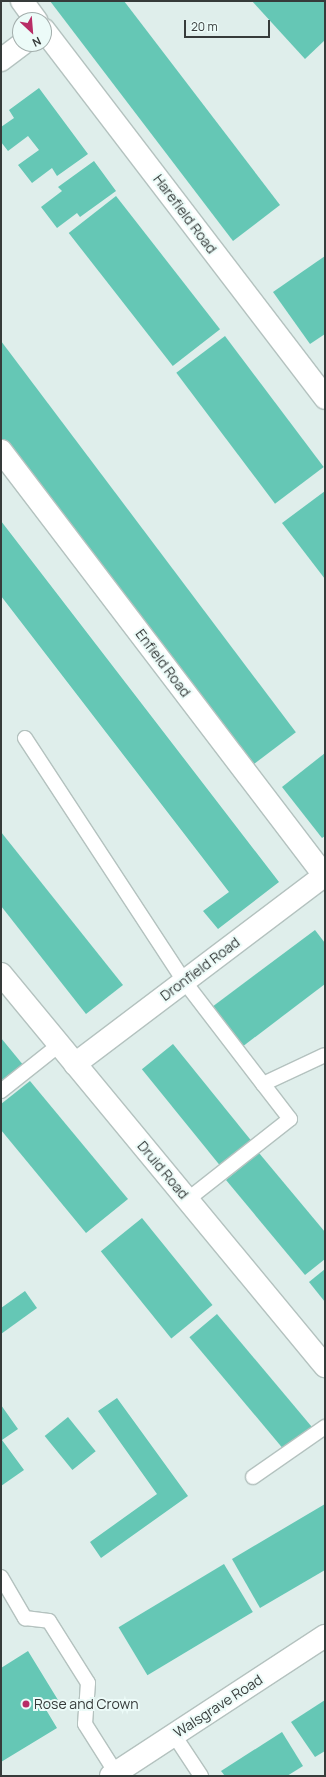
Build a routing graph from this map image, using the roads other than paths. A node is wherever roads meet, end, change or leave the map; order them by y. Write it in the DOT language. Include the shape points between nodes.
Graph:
graph roads {
  1 [pos="22,1"];
  2 [pos="30,12"];
  3 [pos="52,40"];
  4 [pos="12,52"];
  5 [pos="1,60"];
  6 [pos="322,389"];
  7 [pos="1,451"];
  8 [pos="24,738"];
  9 [pos="325,875"];
  10 [pos="1,974"];
  11 [pos="184,981"];
  12 [pos="59,1045"];
  13 [pos="325,1054"];
  14 [pos="74,1064"];
  15 [pos="263,1084"];
  16 [pos="1,1091"];
  17 [pos="187,1200"];
  18 [pos="325,1366"];
  19 [pos="325,1427"];
  20 [pos="252,1477"];
  21 [pos="1,1577"];
  22 [pos="325,1636"];
  23 [pos="174,1735"];
  24 [pos="113,1774"];
  25 [pos="201,1776"];
  1 -- 2 [label="main road"];
  3 -- 6 [label="main road, Harefield Road"];
  4 -- 5 [label="main road"];
  7 -- 9 [label="main road, Enfield Road"];
  8 -- 11 [label="lane"];
  9 -- 11 [label="main road, Dronfield Road"];
  10 -- 12 [label="main road, Druid Road"];
  11 -- 14 [label="main road, Dronfield Road"];
  11 -- 15 [label="lane"];
  12 -- 14 [label="main road, Druid Road"];
  12 -- 16 [label="lane"];
  13 -- 15 [label="lane"];
  14 -- 17 [label="main road, Druid Road"];
  15 -- 17 [label="lane" via="290,1119"];
  17 -- 18 [label="main road, Druid Road"];
  19 -- 20 [label="lane"];
  21 -- 24 [label="lane" via="25,1618 49,1621 88,1683 85,1724"];
  22 -- 23 [label="main road, Walsgrave Road"];
  23 -- 24 [label="main road, Walsgrave Road"];
  23 -- 25 [label="lane"];
}
